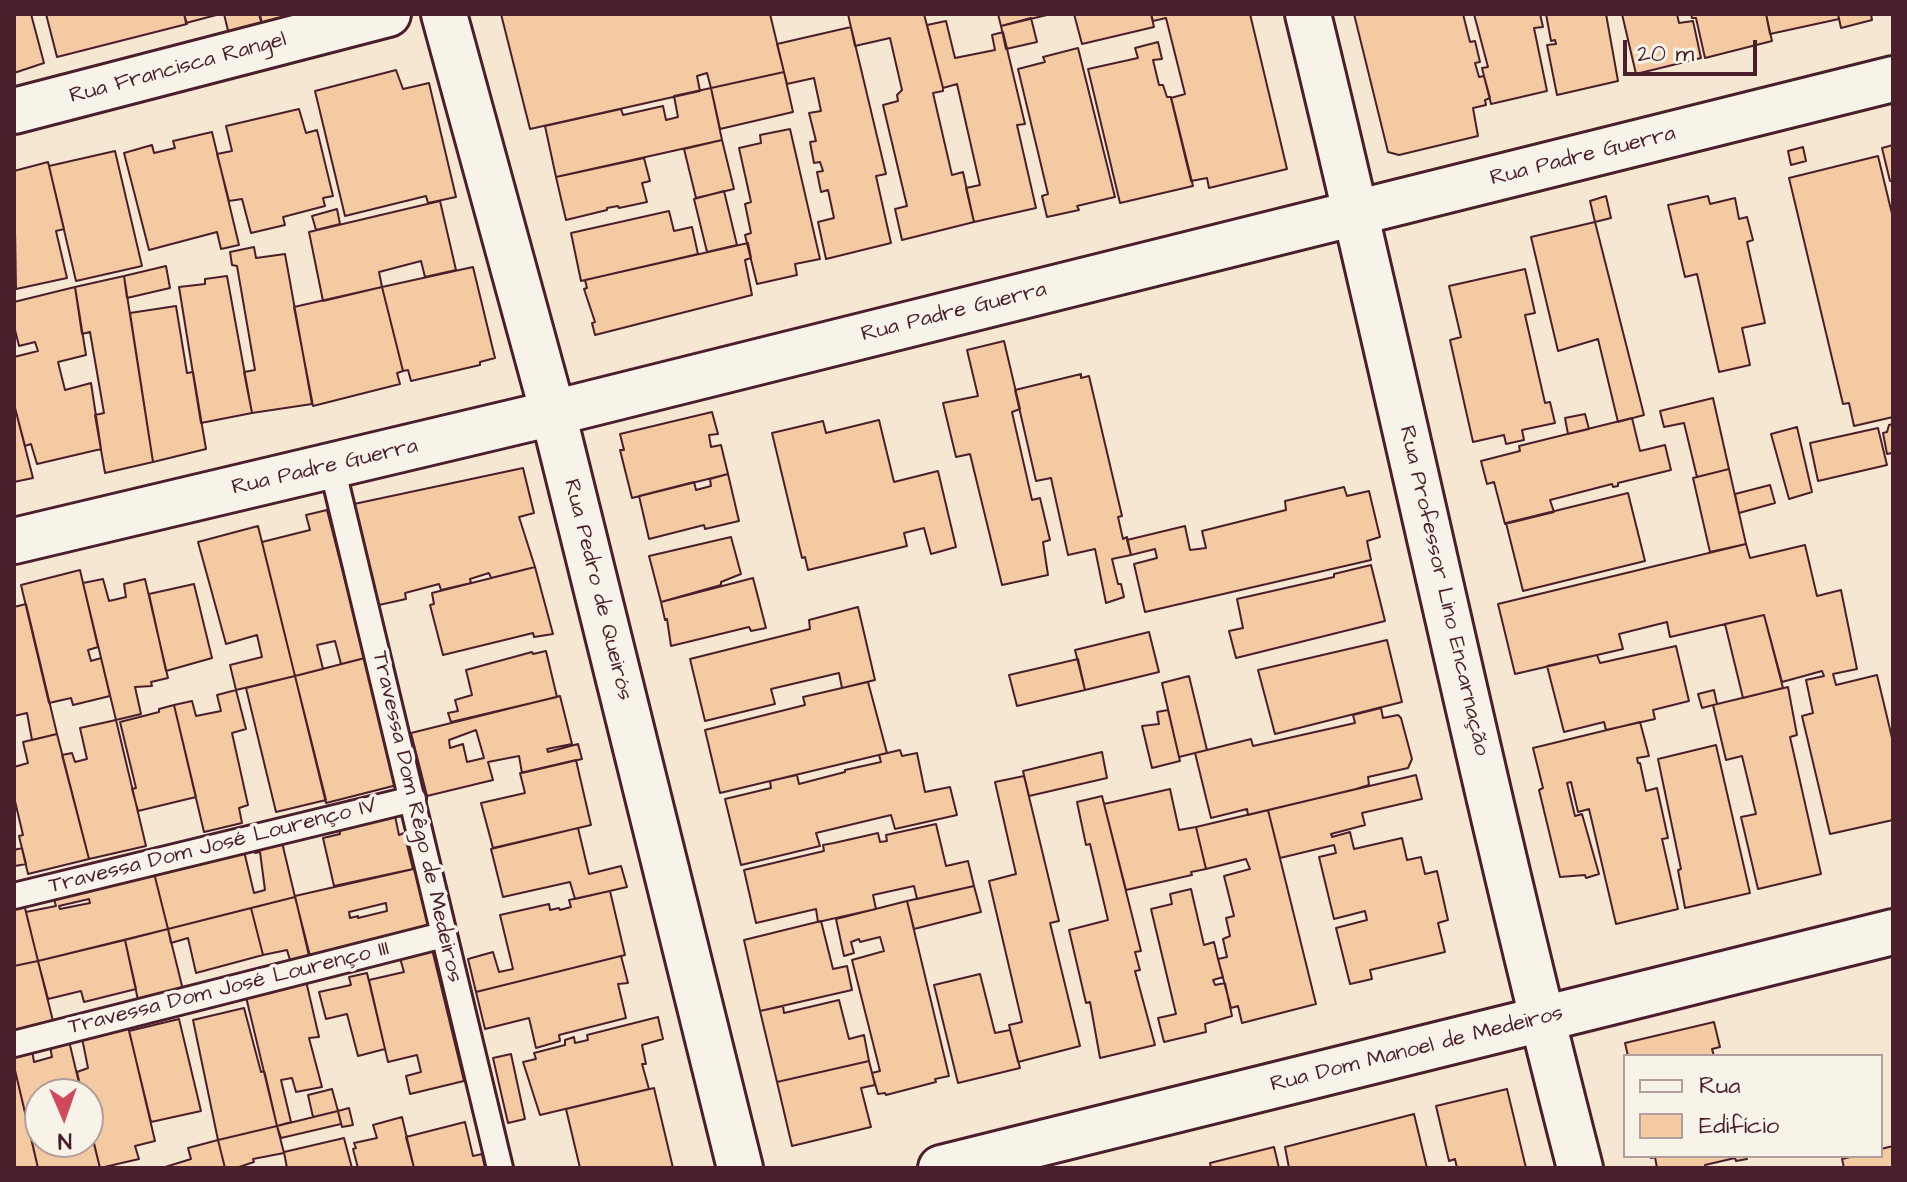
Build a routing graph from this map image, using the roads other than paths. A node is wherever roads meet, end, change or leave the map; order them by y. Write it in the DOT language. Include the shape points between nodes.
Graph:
graph roads {
  1 [pos="388,14"];
  2 [pos="444,14"];
  3 [pos="1308,14"];
  4 [pos="1893,79"];
  5 [pos="14,111"];
  6 [pos="1357,214"];
  7 [pos="553,413"];
  8 [pos="332,467"];
  9 [pos="14,541"];
  10 [pos="413,799"];
  11 [pos="14,896"];
  12 [pos="1893,932"];
  13 [pos="443,935"];
  14 [pos="1541,1019"];
  15 [pos="14,1044"];
  16 [pos="500,1168"];
  17 [pos="740,1168"];
  18 [pos="941,1168"];
  19 [pos="1580,1168"];
  1 -- 5 [label="street, Rua Francisca Rangel"];
  2 -- 7 [label="street, Rua Pedro de Queirós"];
  3 -- 6 [label="street, Rua Professor Lino Encarnação"];
  4 -- 6 [label="street, Rua Padre Guerra"];
  6 -- 7 [label="street, Rua Padre Guerra"];
  6 -- 14 [label="street, Rua Professor Lino Encarnação"];
  7 -- 8 [label="street, Rua Padre Guerra"];
  7 -- 17 [label="street, Rua Pedro de Queirós"];
  8 -- 9 [label="street, Rua Padre Guerra"];
  8 -- 10 [label="lane, Travessa Dom Rêgo de Medeiros"];
  10 -- 11 [label="lane, Travessa Dom José Lourenço IV"];
  10 -- 13 [label="lane, Travessa Dom Rêgo de Medeiros"];
  12 -- 14 [label="street, Rua Dom Manoel de Medeiros"];
  13 -- 15 [label="lane, Travessa Dom José Lourenço III"];
  13 -- 16 [label="lane, Travessa Dom Rêgo de Medeiros"];
  14 -- 18 [label="street, Rua Dom Manoel de Medeiros"];
  14 -- 19 [label="street, Rua Professor Lino Encarnação"];
}
